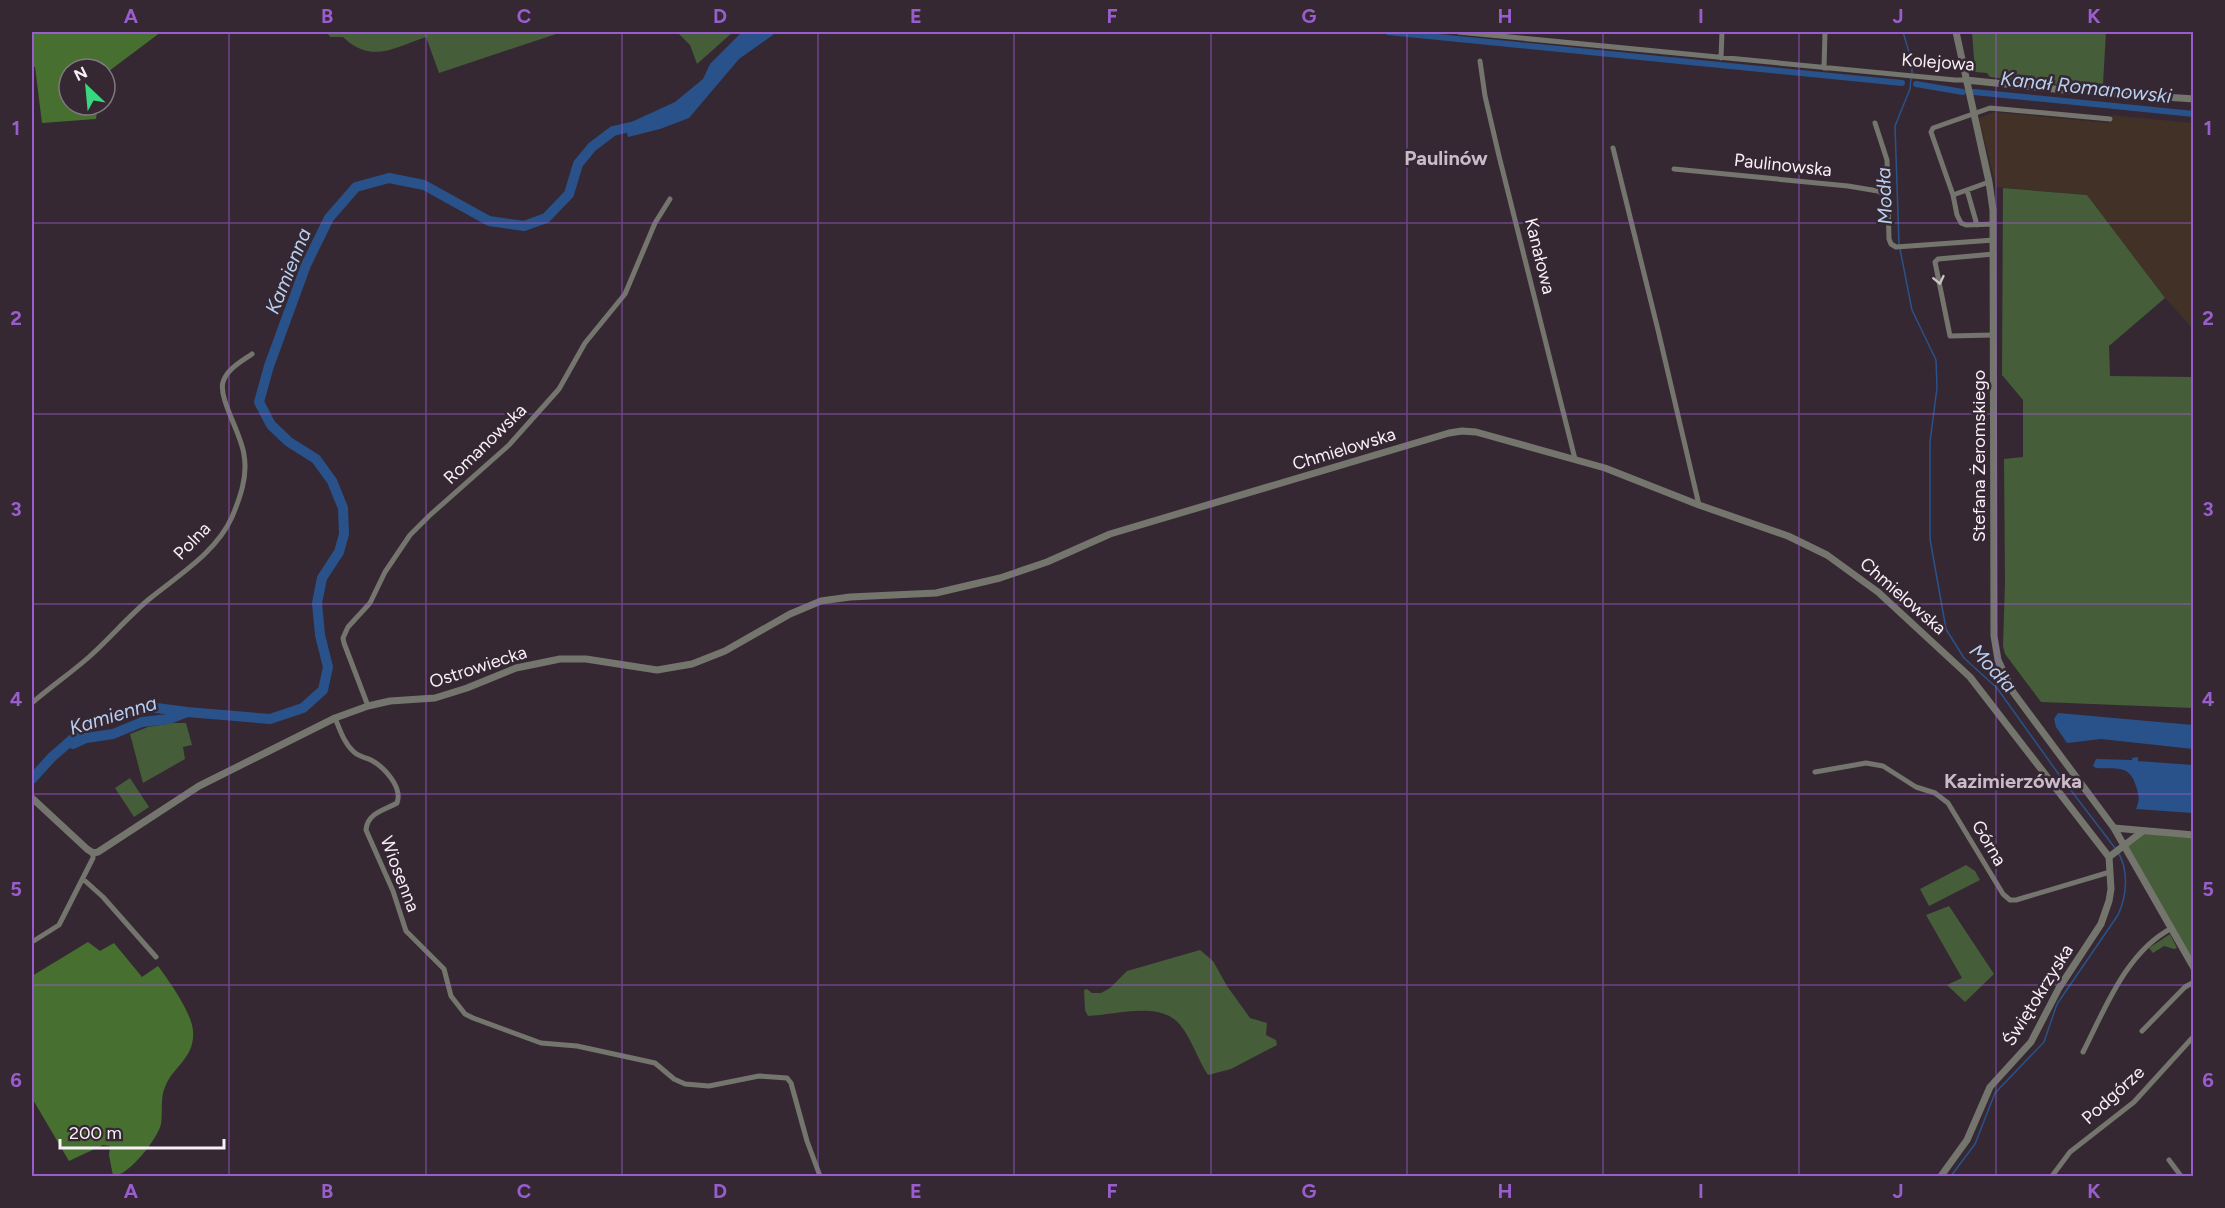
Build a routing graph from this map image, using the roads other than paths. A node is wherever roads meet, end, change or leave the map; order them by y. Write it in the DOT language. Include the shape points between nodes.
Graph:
graph roads {
  1 [pos="1458,32"];
  2 [pos="1465,32"];
  3 [pos="1722,32"];
  4 [pos="1825,32"];
  5 [pos="1956,32"];
  6 [pos="1721,58"];
  7 [pos="1480,61"];
  8 [pos="1824,68"];
  9 [pos="1966,80"];
  10 [pos="2193,99"];
  11 [pos="1974,114"];
  12 [pos="2110,119"];
  13 [pos="1875,123"];
  14 [pos="1613,148"];
  15 [pos="1674,169"];
  16 [pos="1989,182"];
  17 [pos="1966,190"];
  18 [pos="1953,195"];
  19 [pos="1887,197"];
  20 [pos="670,199"];
  21 [pos="1994,224"];
  22 [pos="1977,225"];
  23 [pos="1994,240"];
  24 [pos="1994,254"];
  25 [pos="1993,335"];
  26 [pos="252,354"];
  27 [pos="1575,459"];
  28 [pos="1699,505"];
  29 [pos="1000,578"];
  30 [pos="32,703"];
  31 [pos="368,706"];
  32 [pos="336,718"];
  33 [pos="1815,772"];
  34 [pos="32,798"];
  35 [pos="2114,828"];
  36 [pos="2143,831"];
  37 [pos="2193,835"];
  38 [pos="2117,850"];
  39 [pos="93,853"];
  40 [pos="2110,872"];
  41 [pos="83,879"];
  42 [pos="2172,928"];
  43 [pos="32,942"];
  44 [pos="156,957"];
  45 [pos="2193,968"];
  46 [pos="2193,981"];
  47 [pos="2142,1032"];
  48 [pos="2193,1036"];
  49 [pos="2083,1052"];
  50 [pos="2169,1160"];
  51 [pos="820,1176"];
  52 [pos="1941,1176"];
  53 [pos="2052,1176"];
  54 [pos="2181,1176"];
  1 -- 2 [label="street, Kolejowa"];
  2 -- 6 [label="street, Kolejowa"];
  3 -- 6 [label="street"];
  4 -- 8 [label="street"];
  5 -- 9 [label="street, Stefana Żeromskiego"];
  6 -- 8 [label="street, Kolejowa"];
  7 -- 27 [label="street, Kanałowa" via="1494,136"];
  8 -- 9 [label="street, Kolejowa"];
  9 -- 10 [label="street, Kolejowa"];
  9 -- 11 [label="street, Stefana Żeromskiego"];
  11 -- 12 [label="street" via="1990,108"];
  11 -- 16 [label="street, Stefana Żeromskiego"];
  11 -- 18 [label="street" via="1931,132"];
  13 -- 19 [label="street" via="1887,159"];
  14 -- 28 [label="street"];
  15 -- 19 [label="street, Paulinowska" via="1848,186 1878,191"];
  16 -- 17 [label="street"];
  16 -- 21 [label="street, Stefana Żeromskiego"];
  17 -- 18 [label="street"];
  17 -- 22 [label="street"];
  18 -- 22 [label="street" via="1961,223"];
  19 -- 23 [label="street" via="1889,239 1896,247"];
  20 -- 31 [label="street, Romanowska" via="651,231 625,294 585,343 559,389 509,445 410,535 370,603 348,627 344,643"];
  21 -- 22 [label="street"];
  21 -- 23 [label="street, Stefana Żeromskiego"];
  23 -- 24 [label="street, Stefana Żeromskiego"];
  24 -- 25 [label="street, Stefana Żeromskiego"];
  24 -- 25 [label="street, one-way" via="1935,262 1950,336"];
  25 -- 35 [label="street, Stefana Żeromskiego" via="1994,636 1998,660 2013,692"];
  26 -- 30 [label="street, Polna" via="232,368 222,384 245,461 243,481 229,523 196,561"];
  27 -- 28 [label="street, Chmielowska"];
  27 -- 29 [label="street, Chmielowska" via="1484,434 1456,432 1110,534"];
  28 -- 38 [label="street, Chmielowska" via="1814,548 1878,592 1975,683"];
  29 -- 31 [label="street, Ostrowiecka" via="936,593 821,601 725,651 679,667 657,670 560,659 516,668 435,698"];
  31 -- 32 [label="street, Ostrowiecka"];
  32 -- 39 [label="street, Ostrowiecka" via="199,786"];
  32 -- 51 [label="street, Wiosenna" via="349,747 371,760 397,788 397,802 371,817 366,830 406,931 444,969 451,996 465,1014 541,1043 577,1046 655,1063 674,1079 695,1085 759,1076 788,1078"];
  33 -- 40 [label="street, Górna" via="1866,764 1883,766 1916,787 1935,793 1948,803 2010,900"];
  34 -- 39 [label="street"];
  35 -- 36 [label="street"];
  35 -- 38 [label="street, Stefana Żeromskiego"];
  36 -- 37 [label="street"];
  36 -- 38 [label="street"];
  38 -- 40 [label="street, Świętokrzyska"];
  38 -- 42 [label="street"];
  39 -- 41 [label="street"];
  40 -- 52 [label="street, Świętokrzyska" via="2109,901 2101,924 2059,988 2031,1042 1990,1087 1967,1140"];
  41 -- 43 [label="street" via="59,925"];
  41 -- 44 [label="street"];
  42 -- 45 [label="street"];
  42 -- 49 [label="street" via="2155,937 2131,965"];
  46 -- 47 [label="street"];
  48 -- 53 [label="street, Podgórze" via="2134,1102 2070,1152"];
  50 -- 54 [label="street"];
}
